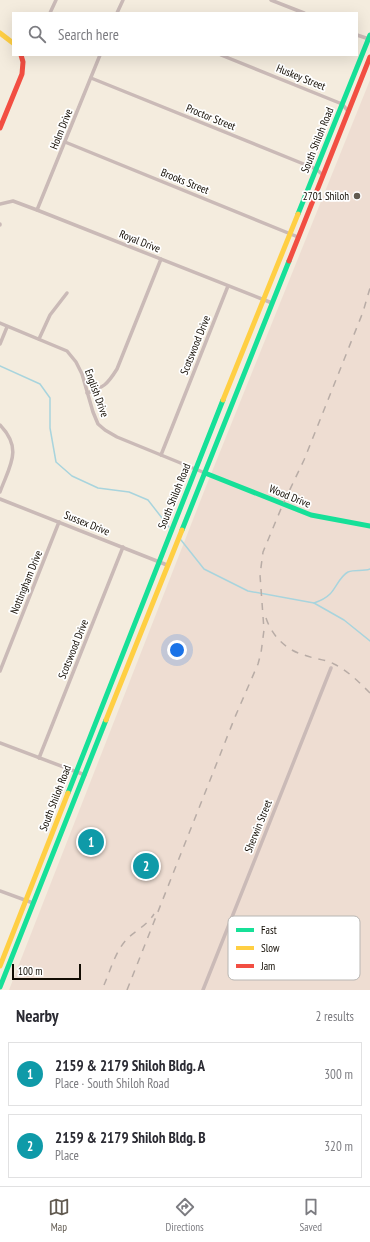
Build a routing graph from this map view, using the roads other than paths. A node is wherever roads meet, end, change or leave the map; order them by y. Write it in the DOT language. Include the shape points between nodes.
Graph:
graph roads {
  1 [pos="56,0"];
  2 [pos="123,0"];
  3 [pos="272,0"];
  4 [pos="50,12"];
  5 [pos="118,12"];
  6 [pos="302,12"];
  7 [pos="0,33"];
  8 [pos="358,35"];
  9 [pos="369,38"];
  10 [pos="12,42"];
  11 [pos="21,56"];
  12 [pos="100,56"];
  13 [pos="223,56"];
  14 [pos="370,57"];
  15 [pos="91,78"];
  16 [pos="342,104"];
  17 [pos="348,111"];
  18 [pos="0,128"];
  19 [pos="65,142"];
  20 [pos="316,169"];
  21 [pos="323,175"];
  22 [pos="0,204"];
  23 [pos="37,210"];
  24 [pos="290,234"];
  25 [pos="298,237"];
  26 [pos="161,259"];
  27 [pos="228,286"];
  28 [pos="67,293"];
  29 [pos="263,300"];
  30 [pos="272,303"];
  31 [pos="0,323"];
  32 [pos="7,327"];
  33 [pos="39,339"];
  34 [pos="0,344"];
  35 [pos="87,393"];
  36 [pos="0,425"];
  37 [pos="161,455"];
  38 [pos="195,469"];
  39 [pos="205,473"];
  40 [pos="0,492"];
  41 [pos="0,499"];
  42 [pos="59,522"];
  43 [pos="370,526"];
  44 [pos="123,547"];
  45 [pos="158,562"];
  46 [pos="168,565"];
  47 [pos="331,668"];
  48 [pos="0,671"];
  49 [pos="0,743"];
  50 [pos="39,758"];
  51 [pos="76,772"];
  52 [pos="84,775"];
  53 [pos="0,891"];
  54 [pos="26,901"];
  55 [pos="32,903"];
  56 [pos="232,916"];
  57 [pos="228,927"];
  58 [pos="0,966"];
  59 [pos="0,987"];
  60 [pos="203,990"];
  1 -- 4 [label="street"];
  2 -- 5 [label="street"];
  3 -- 6 [label="street"];
  7 -- 10 [label="main road"];
  8 -- 9 [label="street"];
  9 -- 16 [label="main road, South Shiloh Road"];
  11 -- 18 [label="main road" via="22,74"];
  12 -- 15 [label="street, Holm Drive"];
  13 -- 16 [label="street, Huskey Street"];
  14 -- 17 [label="main road, South Shiloh Road"];
  15 -- 19 [label="street, Holm Drive"];
  15 -- 20 [label="street, Proctor Street"];
  16 -- 17 [label="street, Huskey Street"];
  16 -- 20 [label="main road, South Shiloh Road"];
  17 -- 21 [label="main road, South Shiloh Road"];
  19 -- 23 [label="street, Holm Drive"];
  19 -- 24 [label="street, Brooks Street"];
  20 -- 21 [label="street, Proctor Street"];
  20 -- 24 [label="main road, South Shiloh Road"];
  21 -- 25 [label="main road, South Shiloh Road"];
  22 -- 23 [label="street, Royal Drive" via="13,201"];
  23 -- 26 [label="street, Royal Drive"];
  24 -- 25 [label="street, Brooks Street"];
  24 -- 29 [label="main road, South Shiloh Road"];
  25 -- 30 [label="main road, South Shiloh Road"];
  26 -- 27 [label="street, Royal Drive"];
  26 -- 35 [label="street" via="117,369 102,388"];
  27 -- 29 [label="street, Royal Drive"];
  27 -- 37 [label="street, Scotswood Drive"];
  28 -- 33 [label="street" via="50,314"];
  29 -- 30 [label="street, Royal Drive"];
  29 -- 38 [label="main road, South Shiloh Road"];
  30 -- 39 [label="main road, South Shiloh Road"];
  31 -- 32 [label="street, English Drive"];
  32 -- 33 [label="street, English Drive"];
  32 -- 34 [label="street"];
  33 -- 35 [label="street, English Drive" via="67,351 82,374"];
  35 -- 37 [label="street, English Drive" via="98,424 105,430"];
  36 -- 40 [label="street" via="12,442 14,451"];
  37 -- 38 [label="street, English Drive"];
  38 -- 39 [label="street, English Drive"];
  38 -- 45 [label="main road, South Shiloh Road"];
  39 -- 43 [label="main road, Wood Drive" via="311,515"];
  39 -- 46 [label="main road, South Shiloh Road"];
  41 -- 42 [label="street, Sussex Drive"];
  42 -- 44 [label="street, Sussex Drive"];
  42 -- 48 [label="street, Nottingham Drive"];
  44 -- 45 [label="street, Sussex Drive"];
  44 -- 50 [label="street, Scotswood Drive"];
  45 -- 46 [label="street, Sussex Drive"];
  45 -- 51 [label="main road, South Shiloh Road"];
  46 -- 52 [label="main road, South Shiloh Road"];
  47 -- 56 [label="street, Sherwin Street"];
  49 -- 50 [label="street"];
  50 -- 51 [label="street"];
  51 -- 52 [label="street"];
  51 -- 54 [label="main road, South Shiloh Road"];
  52 -- 55 [label="main road, South Shiloh Road"];
  53 -- 54 [label="street"];
  54 -- 55 [label="street"];
  54 -- 58 [label="main road, South Shiloh Road"];
  55 -- 59 [label="main road, South Shiloh Road"];
  57 -- 60 [label="street, Sherwin Street"];
}
